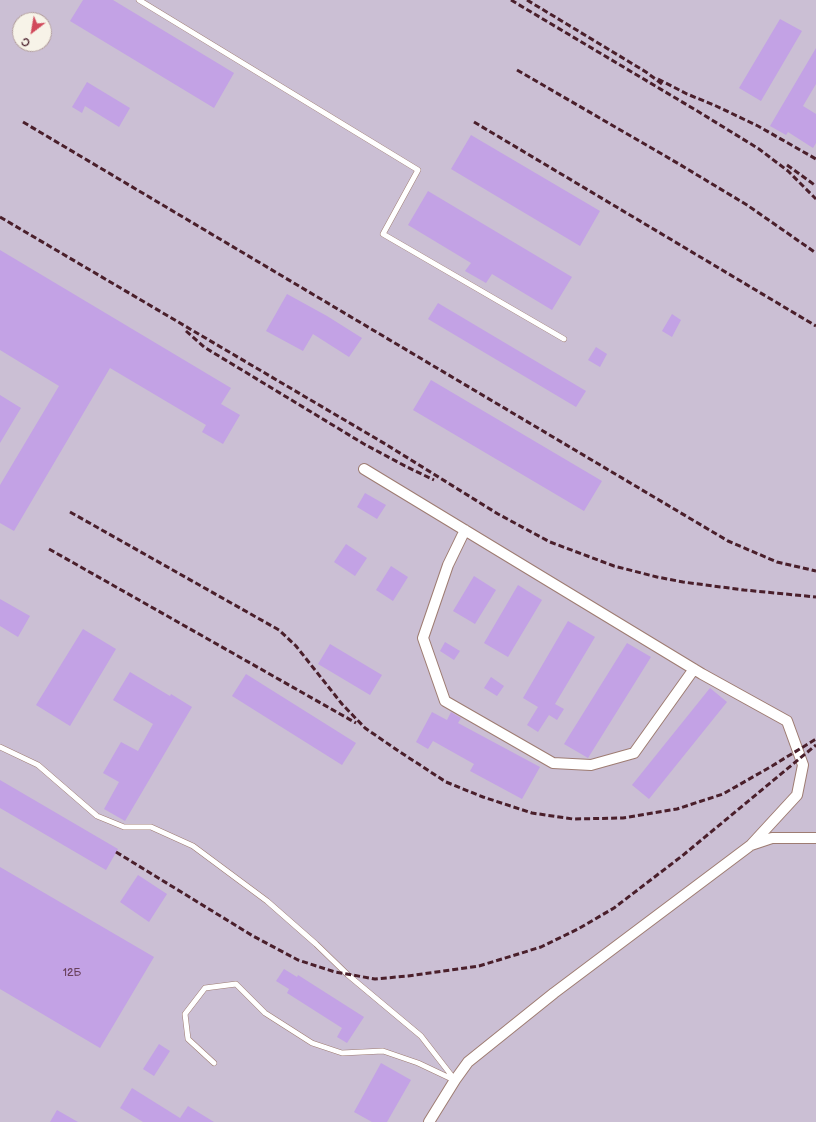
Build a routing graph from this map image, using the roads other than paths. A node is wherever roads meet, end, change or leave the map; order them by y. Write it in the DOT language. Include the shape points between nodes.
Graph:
graph roads {
  1 [pos="138,0"];
  2 [pos="564,339"];
  3 [pos="364,469"];
  4 [pos="465,530"];
  5 [pos="694,669"];
  6 [pos="0,747"];
  7 [pos="816,838"];
  8 [pos="751,845"];
  9 [pos="214,1064"];
  10 [pos="455,1080"];
  11 [pos="429,1122"];
  1 -- 2 [label="lane" via="418,170 383,234"];
  3 -- 4 [label="street"];
  4 -- 5 [label="street"];
  4 -- 5 [label="street" via="448,565 424,638 445,701 553,763 591,765 634,753"];
  5 -- 8 [label="street" via="787,721 803,765 797,795"];
  6 -- 10 [label="lane" via="38,765 97,816 124,827 151,827 193,846 267,901 421,1036"];
  7 -- 8 [label="street" via="772,838"];
  8 -- 10 [label="street" via="554,992 468,1062"];
  9 -- 10 [label="lane" via="188,1039 185,1014 205,988 236,984 266,1013 312,1043 342,1052 383,1051"];
  10 -- 11 [label="street"];
}
